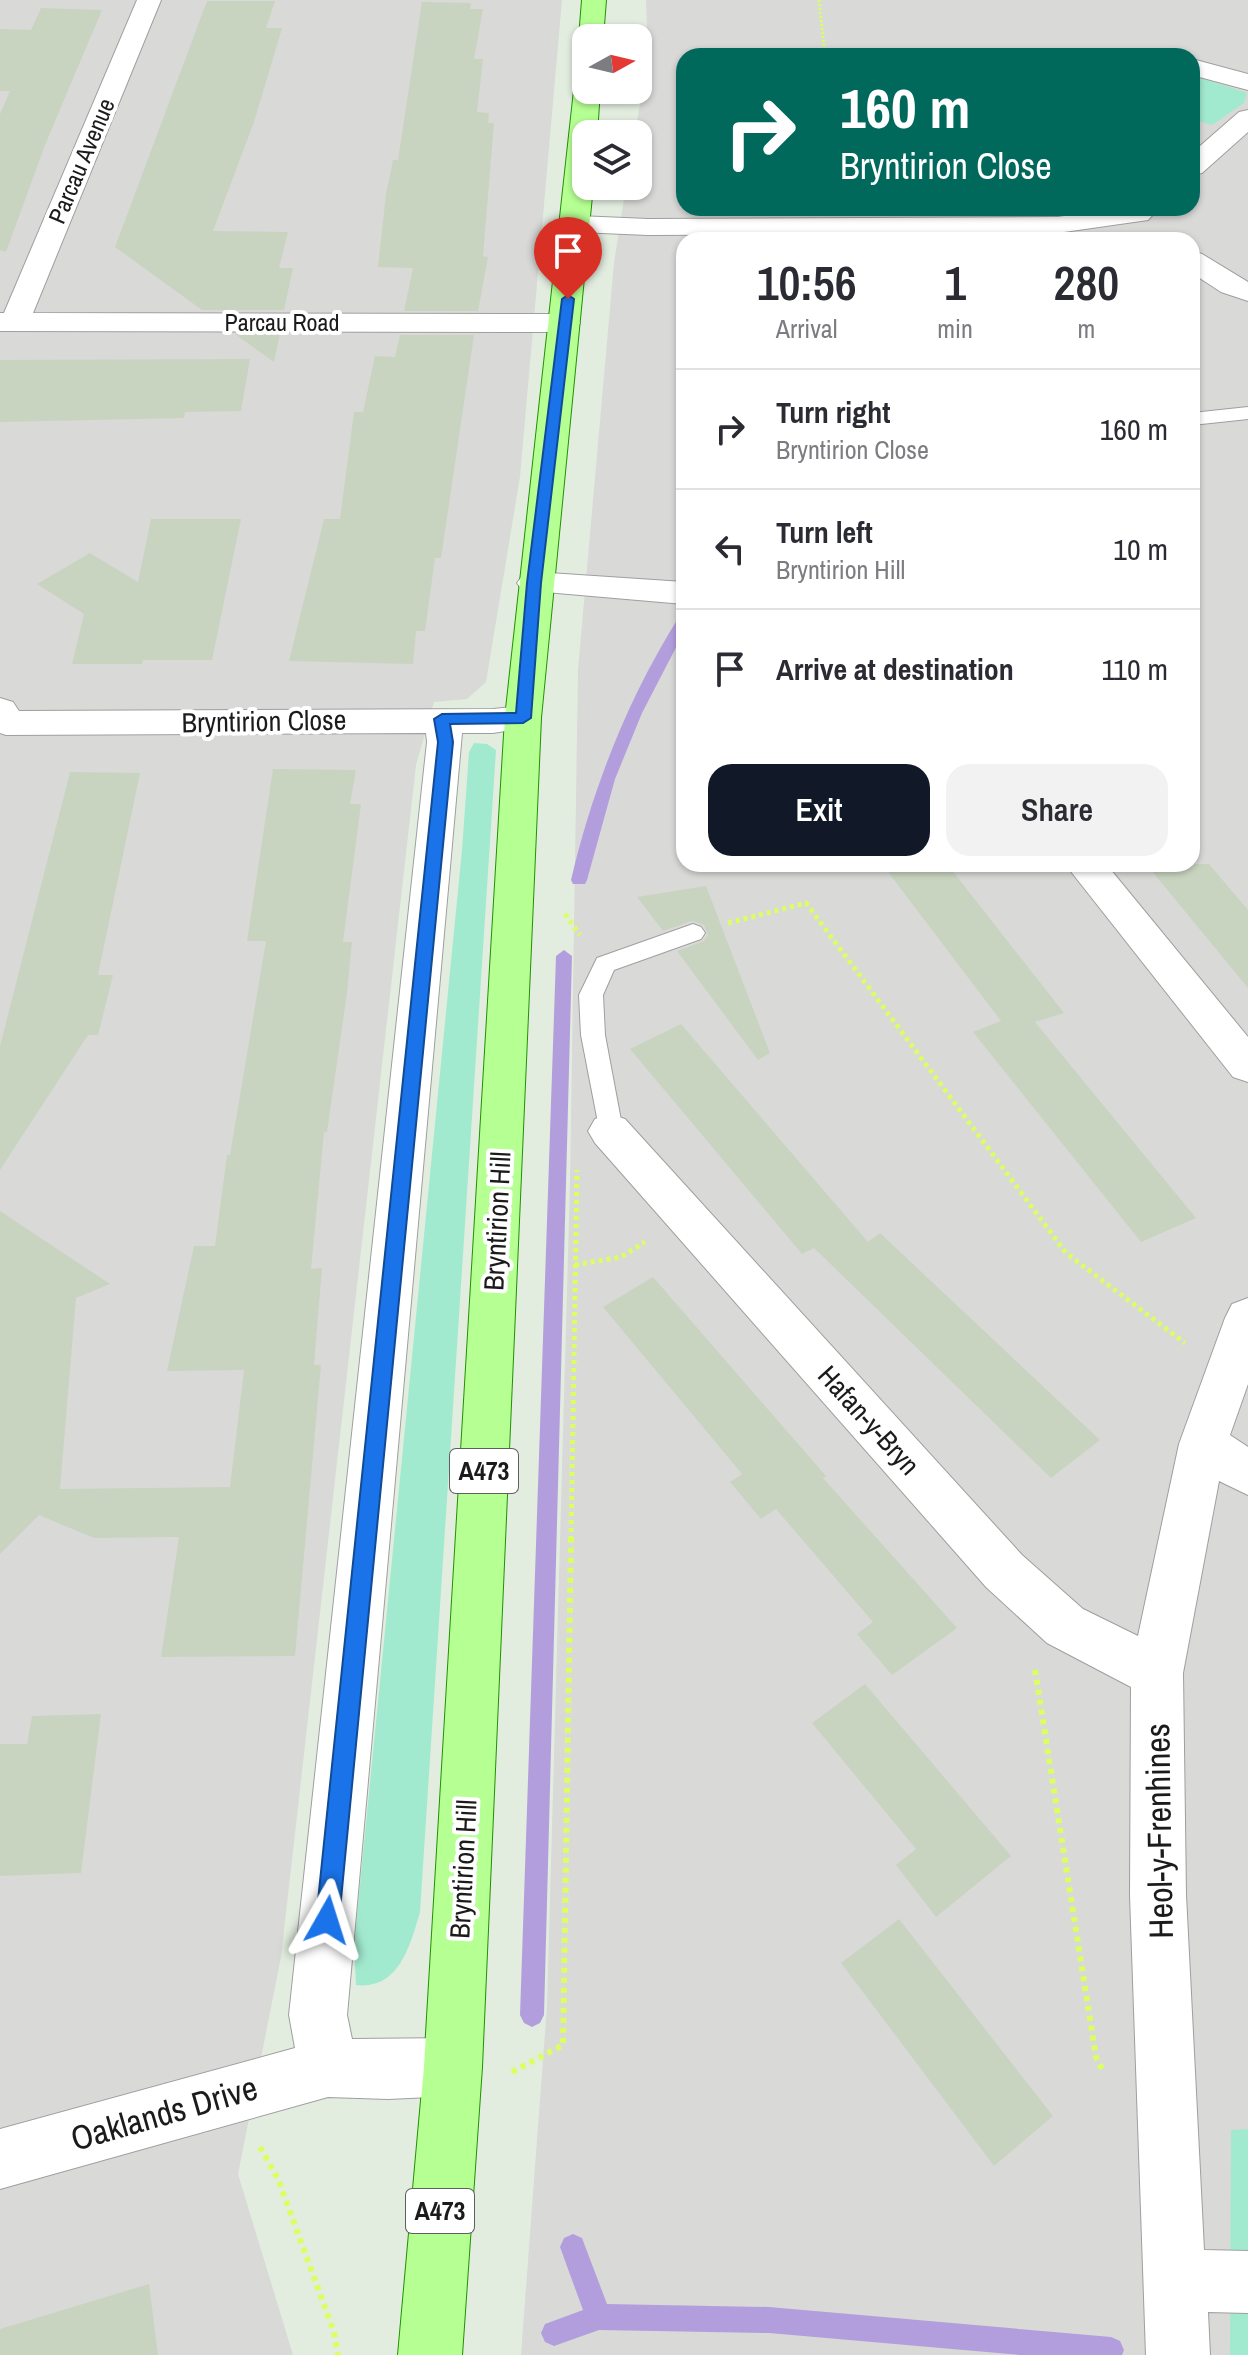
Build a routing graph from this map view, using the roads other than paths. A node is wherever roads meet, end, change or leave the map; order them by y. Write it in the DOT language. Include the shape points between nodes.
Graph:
graph roads {
  1 [pos="149,0"];
  2 [pos="594,0"];
  3 [pos="592,24"];
  4 [pos="1200,69"];
  5 [pos="1248,82"];
  6 [pos="586,104"];
  7 [pos="1248,118"];
  8 [pos="1219,144"];
  9 [pos="1248,151"];
  10 [pos="1200,160"];
  11 [pos="1147,218"];
  12 [pos="578,224"];
  13 [pos="1108,230"];
  14 [pos="1200,265"];
  15 [pos="1248,292"];
  16 [pos="8,322"];
  17 [pos="565,323"];
  18 [pos="1248,413"];
  19 [pos="1200,418"];
  20 [pos="534,583"];
  21 [pos="676,592"];
  22 [pos="523,718"];
  23 [pos="442,719"];
  24 [pos="2,722"];
  25 [pos="1090,872"];
  26 [pos="693,933"];
  27 [pos="1248,1066"];
  28 [pos="594,1144"];
  29 [pos="1248,1318"];
  30 [pos="1203,1444"];
  31 [pos="1248,1473"];
  32 [pos="1157,1673"];
  33 [pos="328,2068"];
  34 [pos="450,2086"];
  35 [pos="0,2159"];
  36 [pos="1173,2280"];
  37 [pos="1248,2282"];
  38 [pos="430,2355"];
  39 [pos="1178,2355"];
  1 -- 16 [label="street, Parcau Avenue"];
  2 -- 3 [label="main road"];
  4 -- 5 [label="street"];
  6 -- 12 [label="main road, Bryntirion Hill / A473"];
  7 -- 8 [label="street"];
  8 -- 9 [label="street"];
  8 -- 10 [label="street"];
  11 -- 13 [label="street"];
  12 -- 13 [label="street" via="1057,225"];
  12 -- 17 [label="main road, Bryntirion Hill / A473"];
  14 -- 15 [label="street"];
  16 -- 17 [label="street, Parcau Road"];
  17 -- 20 [label="main road, Bryntirion Hill / A473"];
  18 -- 19 [label="lane"];
  20 -- 21 [label="street"];
  20 -- 22 [label="main road, Bryntirion Hill / A473"];
  22 -- 23 [label="street, Bryntirion Close"];
  22 -- 34 [label="main road, Bryntirion Hill / A473"];
  23 -- 24 [label="street, Bryntirion Close"];
  23 -- 33 [label="street" via="445,742 318,2015"];
  25 -- 27 [label="street"];
  26 -- 28 [label="lane" via="605,964 591,995"];
  28 -- 32 [label="street, Hafan-y-Bryn" via="685,1215 1004,1571 1065,1626"];
  29 -- 30 [label="street, Heol-y-Frenhines"];
  30 -- 31 [label="street"];
  30 -- 32 [label="street, Heol-y-Frenhines"];
  32 -- 36 [label="street, Heol-y-Frenhines" via="1158,1895"];
  33 -- 34 [label="street, Oaklands Drive" via="388,2070"];
  33 -- 35 [label="street, Oaklands Drive"];
  34 -- 38 [label="main road, Bryntirion Hill / A473"];
  36 -- 37 [label="street"];
  36 -- 39 [label="street, Heol-y-Frenhines"];
}
